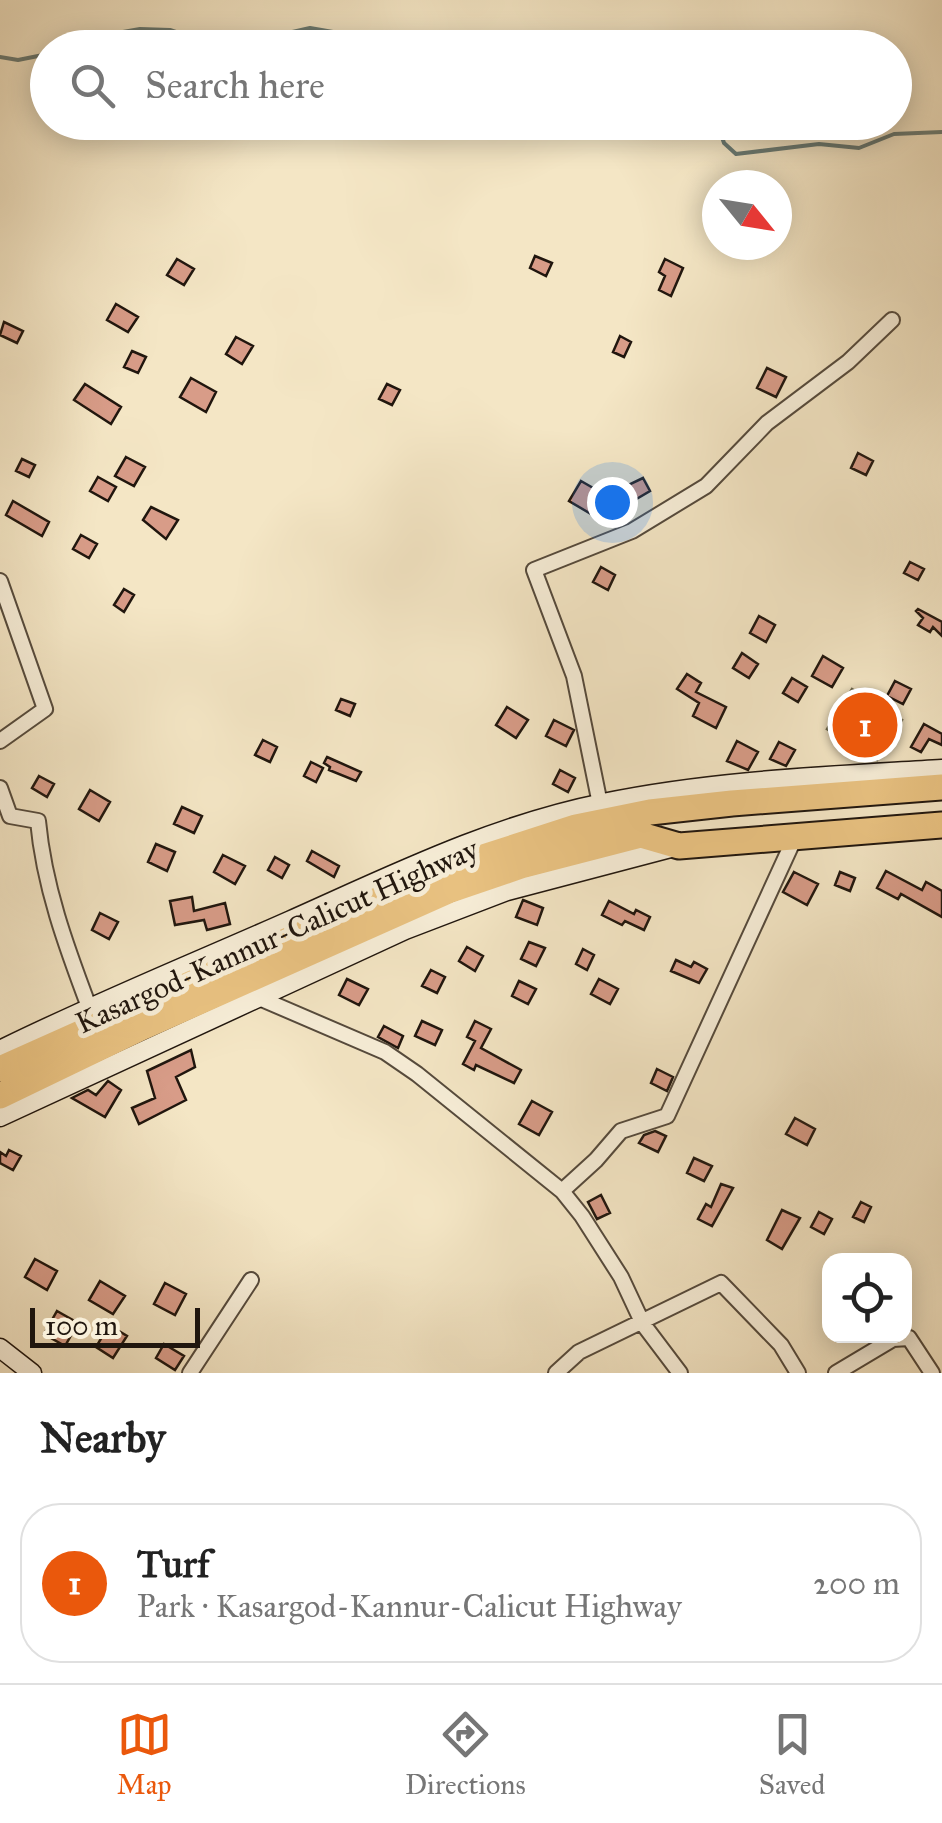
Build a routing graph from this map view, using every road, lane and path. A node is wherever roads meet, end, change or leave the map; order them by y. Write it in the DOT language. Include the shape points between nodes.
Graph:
graph roads {
  1 [pos="892,320"];
  2 [pos="0,581"];
  3 [pos="0,741"];
  4 [pos="942,768"];
  5 [pos="942,787"];
  6 [pos="0,788"];
  7 [pos="600,804"];
  8 [pos="942,825"];
  9 [pos="796,834"];
  10 [pos="678,846"];
  11 [pos="258,998"];
  12 [pos="88,1007"];
  13 [pos="0,1050"];
  14 [pos="0,1069"];
  15 [pos="0,1096"];
  16 [pos="0,1117"];
  17 [pos="562,1191"];
  18 [pos="251,1280"];
  19 [pos="643,1324"];
  20 [pos="7,1360"];
  21 [pos="32,1373"];
  22 [pos="190,1373"];
  23 [pos="556,1373"];
  24 [pos="680,1373"];
  25 [pos="798,1373"];
  26 [pos="836,1373"];
  27 [pos="932,1373"];
  1 -- 7 [label="street" via="767,423 706,486 632,531 534,570 574,676"];
  2 -- 3 [label="street" via="46,709"];
  4 -- 7 [label="street" via="692,787"];
  5 -- 14 [label="highway, Kasargod-Kannur-Calicut Highway" via="732,803 576,827 449,868"];
  6 -- 12 [label="street" via="10,816 38,821 64,941"];
  7 -- 12 [label="street" via="452,848"];
  8 -- 9 [label="highway, Kasargod-Kannur-Calicut Highway"];
  9 -- 10 [label="highway, Kasargod-Kannur-Calicut Highway"];
  9 -- 17 [label="street" via="667,1116 621,1131"];
  10 -- 11 [label="street" via="507,891"];
  10 -- 15 [label="highway, Kasargod-Kannur-Calicut Highway" via="640,835 448,890"];
  11 -- 16 [label="street"];
  11 -- 17 [label="street" via="385,1052"];
  12 -- 13 [label="street"];
  17 -- 19 [label="street"];
  18 -- 22 [label="street"];
  19 -- 23 [label="street" via="579,1352"];
  19 -- 24 [label="street"];
  19 -- 25 [label="street" via="722,1283 781,1345"];
  20 -- 21 [label="street"];
  26 -- 27 [label="street" via="893,1339 909,1338"];
}
